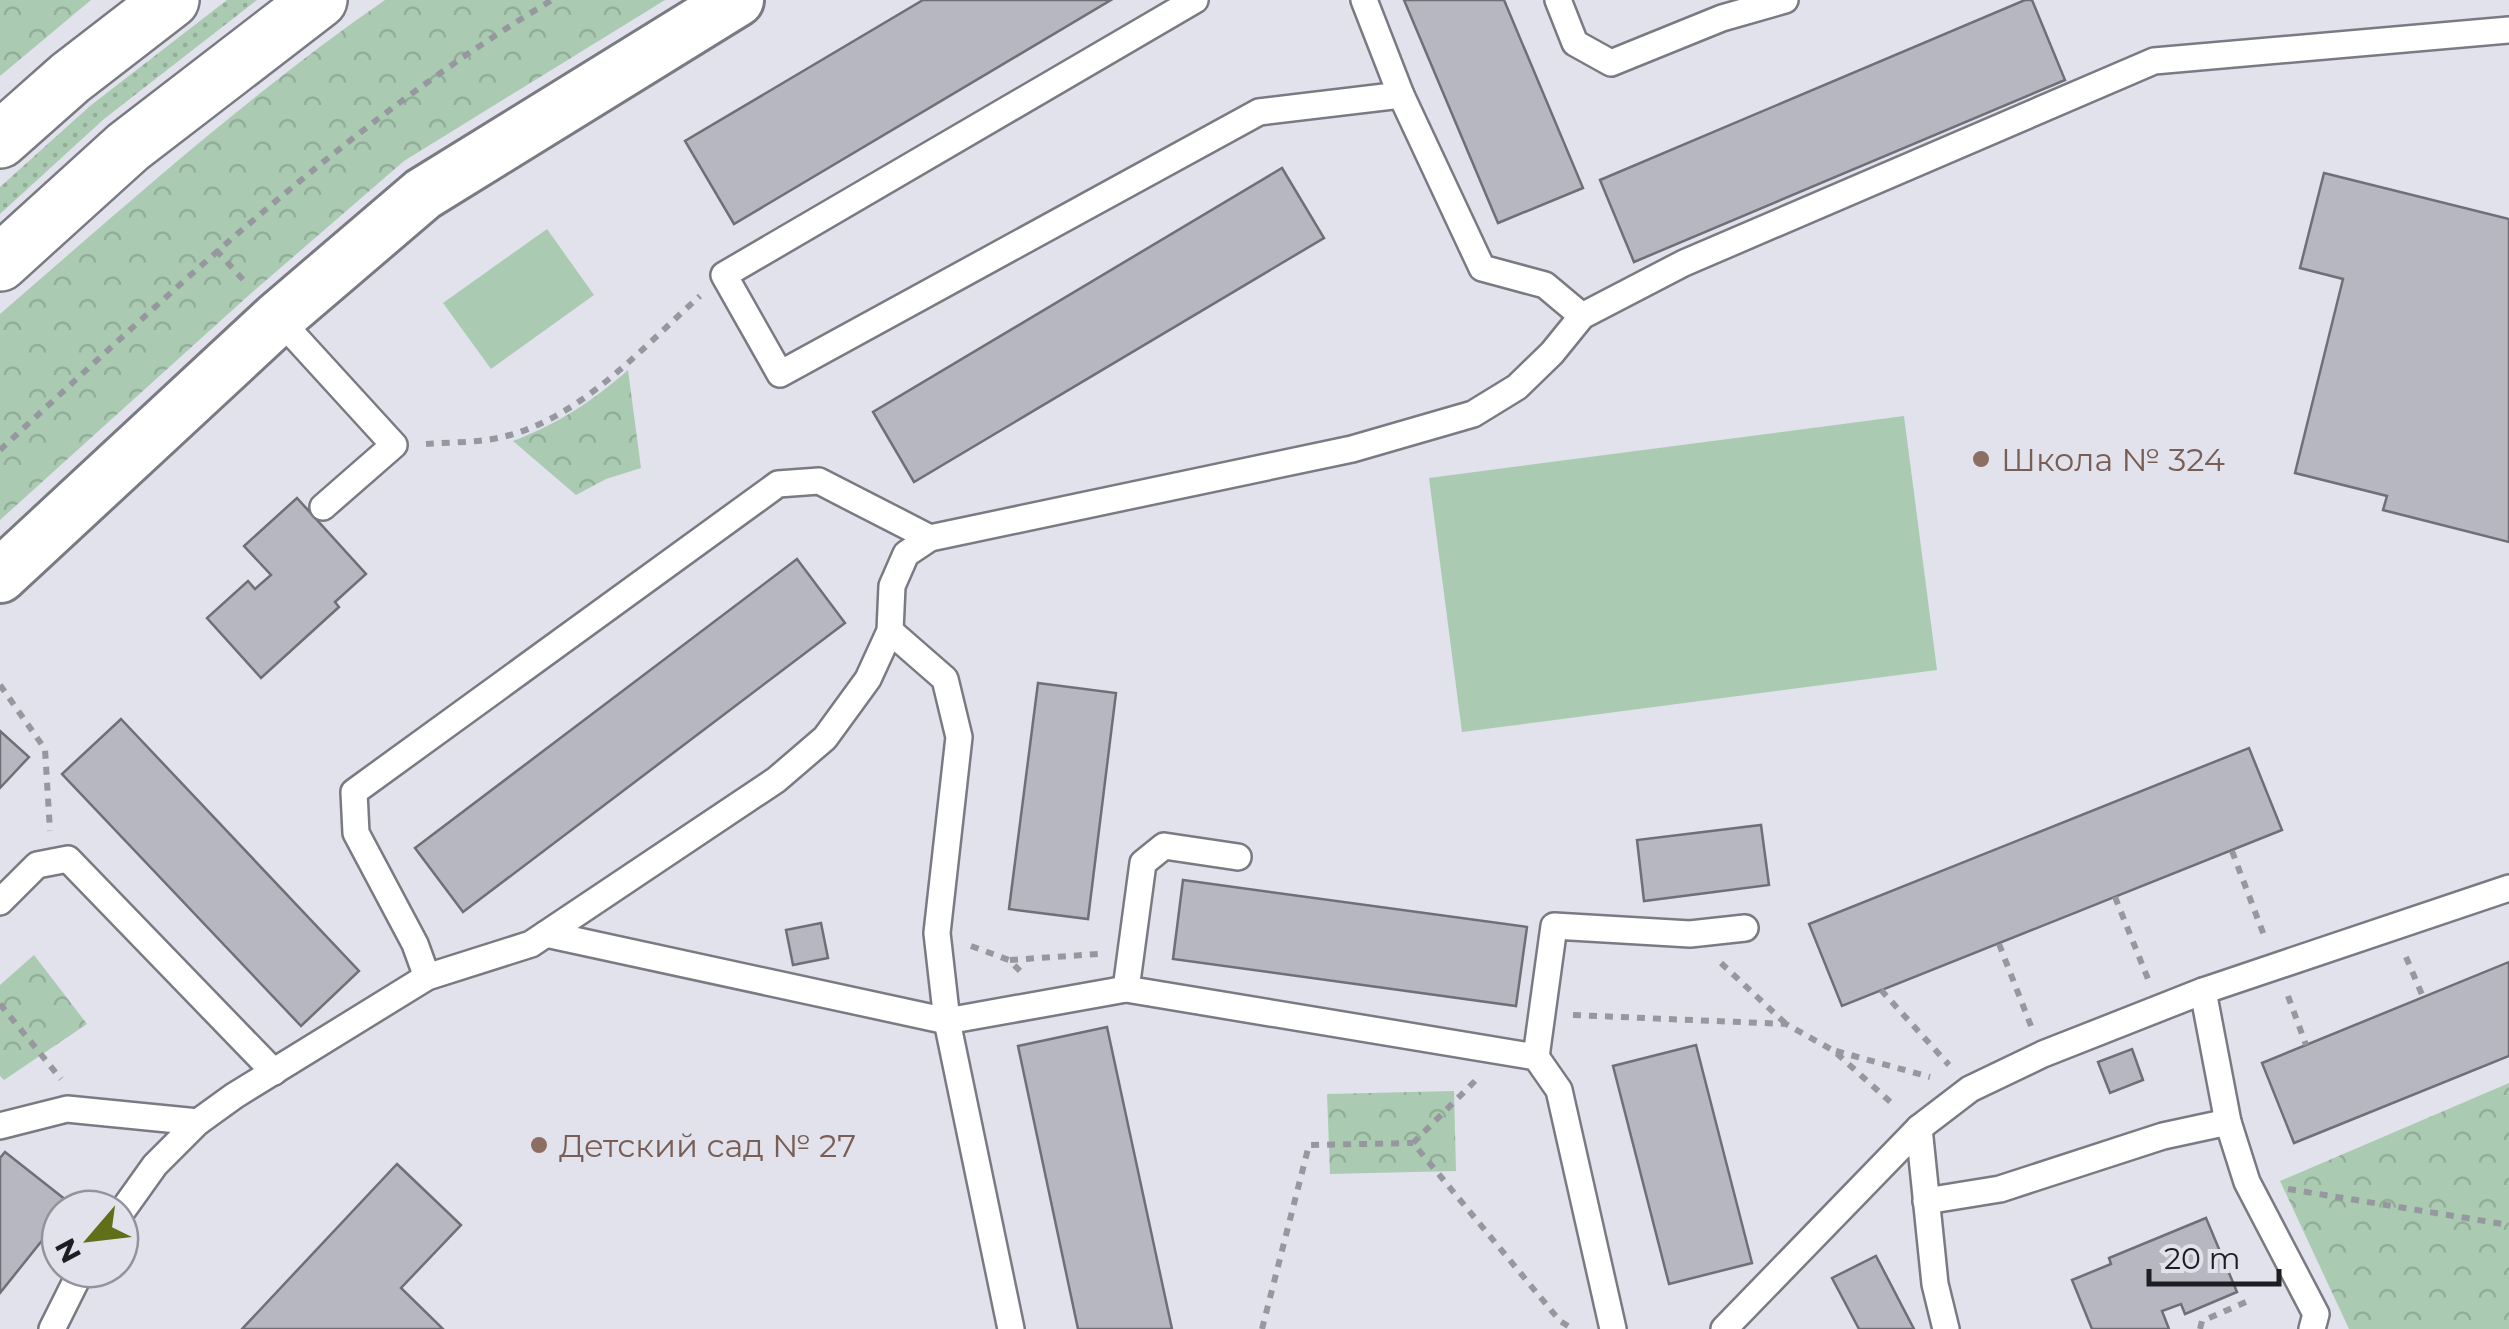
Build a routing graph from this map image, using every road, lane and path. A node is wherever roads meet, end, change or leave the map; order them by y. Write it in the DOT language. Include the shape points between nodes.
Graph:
graph roads {
  1 [pos="171,0"];
  2 [pos="319,0"];
  3 [pos="552,0"];
  4 [pos="738,0"];
  5 [pos="1196,0"];
  6 [pos="1364,0"];
  7 [pos="1558,0"];
  8 [pos="1785,0"];
  9 [pos="2509,30"];
  10 [pos="1401,95"];
  11 [pos="0,140"];
  12 [pos="0,263"];
  13 [pos="724,275"];
  14 [pos="1582,316"];
  15 [pos="278,318"];
  16 [pos="394,446"];
  17 [pos="0,450"];
  18 [pos="324,507"];
  19 [pos="930,538"];
  20 [pos="0,576"];
  21 [pos="890,630"];
  22 [pos="0,685"];
  23 [pos="1238,857"];
  24 [pos="52,862"];
  25 [pos="2509,888"];
  26 [pos="2115,897"];
  27 [pos="0,902"];
  28 [pos="1745,928"];
  29 [pos="937,933"];
  30 [pos="546,934"];
  31 [pos="1690,934"];
  32 [pos="1999,944"];
  33 [pos="1131,952"];
  34 [pos="1009,960"];
  35 [pos="427,977"];
  36 [pos="1126,989"];
  37 [pos="1881,990"];
  38 [pos="2203,991"];
  39 [pos="1050,1002"];
  40 [pos="0,1004"];
  41 [pos="2159,1008"];
  42 [pos="1542,1014"];
  43 [pos="947,1021"];
  44 [pos="1786,1024"];
  45 [pos="1834,1051"];
  46 [pos="2043,1054"];
  47 [pos="1536,1056"];
  48 [pos="274,1072"];
  49 [pos="1970,1088"];
  50 [pos="1450,1106"];
  51 [pos="66,1109"];
  52 [pos="198,1122"];
  53 [pos="2228,1122"];
  54 [pos="0,1126"];
  55 [pos="1919,1128"];
  56 [pos="1414,1143"];
  57 [pos="2247,1182"];
  58 [pos="138,1189"];
  59 [pos="1926,1201"];
  60 [pos="2509,1224"];
  61 [pos="72,1289"];
  62 [pos="2253,1299"];
  63 [pos="52,1329"];
  64 [pos="1011,1329"];
  65 [pos="1262,1329"];
  66 [pos="1574,1329"];
  67 [pos="1613,1329"];
  68 [pos="1724,1329"];
  69 [pos="1946,1329"];
  70 [pos="2200,1329"];
  71 [pos="2312,1329"];
  1 -- 11 [label="highway"];
  2 -- 12 [label="highway" via="128,147"];
  3 -- 17 [label="path" via="372,123 216,250"];
  4 -- 15 [label="street" via="423,194"];
  5 -- 13 [label="lane"];
  6 -- 10 [label="lane"];
  7 -- 8 [label="lane" via="1575,43 1612,62"];
  9 -- 14 [label="lane" via="2154,61 1684,263"];
  10 -- 13 [label="lane" via="1259,112 780,374"];
  10 -- 14 [label="lane" via="1482,268 1545,286"];
  13 -- 16 [label="path" via="594,389 540,423 510,435"];
  14 -- 19 [label="lane" via="1517,387 1473,414 1352,449"];
  15 -- 16 [label="lane"];
  15 -- 20 [label="street"];
  16 -- 18 [label="lane"];
  19 -- 21 [label="lane" via="906,554 892,586"];
  19 -- 35 [label="lane" via="820,481 778,484 354,792 356,833"];
  21 -- 29 [label="lane" via="945,679 960,737"];
  21 -- 30 [label="lane" via="868,680 825,738 776,780"];
  22 -- 24 [label="path" via="45,749"];
  23 -- 33 [label="lane" via="1164,846 1143,862"];
  24 -- 27 [label="lane" via="36,864"];
  24 -- 48 [label="lane" via="68,859"];
  25 -- 38 [label="lane"];
  26 -- 41 [label="path"];
  28 -- 31 [label="lane"];
  29 -- 34 [label="path"];
  29 -- 43 [label="lane"];
  30 -- 35 [label="lane"];
  30 -- 43 [label="lane"];
  31 -- 42 [label="lane" via="1554,926"];
  31 -- 44 [label="path"];
  32 -- 46 [label="path"];
  33 -- 34 [label="path"];
  33 -- 36 [label="lane"];
  34 -- 39 [label="path"];
  35 -- 48 [label="lane"];
  36 -- 39 [label="lane"];
  36 -- 47 [label="lane"];
  37 -- 49 [label="path"];
  38 -- 41 [label="lane"];
  38 -- 53 [label="lane"];
  39 -- 43 [label="lane"];
  40 -- 51 [label="path" via="61,1077"];
  41 -- 46 [label="lane"];
  42 -- 44 [label="path"];
  42 -- 47 [label="lane"];
  43 -- 64 [label="lane"];
  44 -- 45 [label="path"];
  45 -- 49 [label="path"];
  45 -- 55 [label="path"];
  46 -- 49 [label="lane"];
  47 -- 67 [label="lane" via="1559,1090"];
  48 -- 52 [label="lane"];
  49 -- 55 [label="lane"];
  50 -- 56 [label="path"];
  51 -- 52 [label="lane"];
  51 -- 54 [label="lane"];
  52 -- 58 [label="lane"];
  53 -- 57 [label="lane"];
  53 -- 59 [label="lane" via="2000,1189"];
  55 -- 59 [label="lane"];
  55 -- 68 [label="lane"];
  56 -- 65 [label="path" via="1308,1145"];
  56 -- 66 [label="path" via="1560,1321"];
  57 -- 60 [label="path"];
  57 -- 71 [label="lane" via="2316,1314"];
  59 -- 69 [label="lane"];
  61 -- 63 [label="lane"];
  62 -- 70 [label="path" via="2202,1321"];
}
